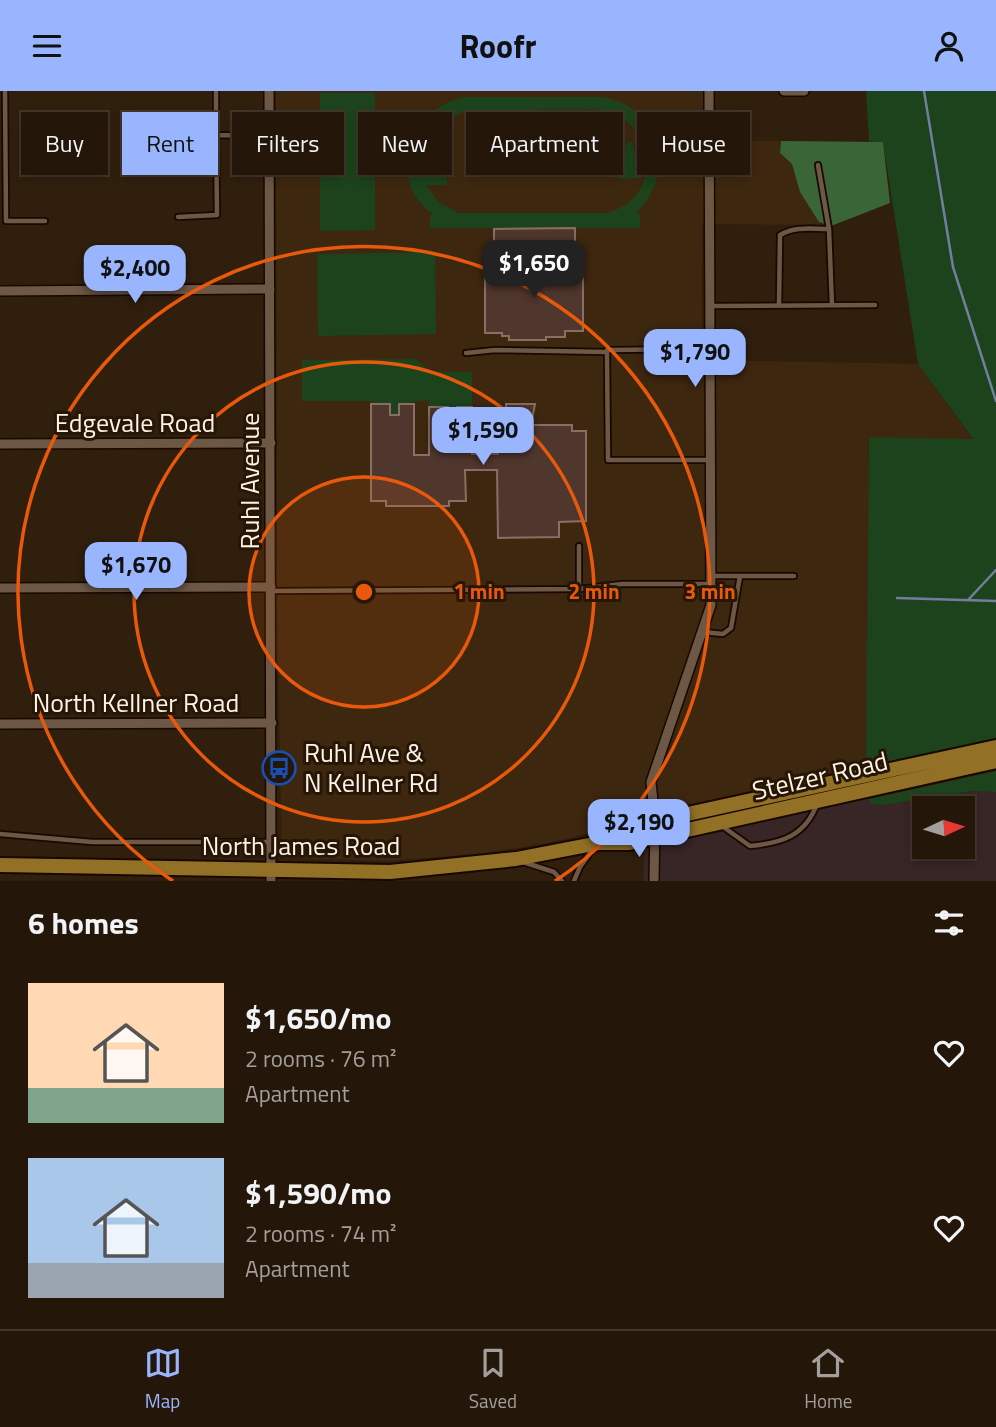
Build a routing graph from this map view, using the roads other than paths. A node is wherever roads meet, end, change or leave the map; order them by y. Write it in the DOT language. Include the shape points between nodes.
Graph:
graph roads {
  1 [pos="5,91"];
  2 [pos="216,91"];
  3 [pos="269,91"];
  4 [pos="709,91"];
  5 [pos="784,91"];
  6 [pos="804,91"];
  7 [pos="216,112"];
  8 [pos="269,112"];
  9 [pos="3,139"];
  10 [pos="818,165"];
  11 [pos="216,175"];
  12 [pos="269,175"];
  13 [pos="178,217"];
  14 [pos="45,221"];
  15 [pos="829,229"];
  16 [pos="270,289"];
  17 [pos="0,291"];
  18 [pos="779,305"];
  19 [pos="832,305"];
  20 [pos="874,305"];
  21 [pos="709,306"];
  22 [pos="709,349"];
  23 [pos="607,352"];
  24 [pos="466,353"];
  25 [pos="271,443"];
  26 [pos="0,445"];
  27 [pos="709,460"];
  28 [pos="579,546"];
  29 [pos="740,576"];
  30 [pos="794,576"];
  31 [pos="710,580"];
  32 [pos="0,588"];
  33 [pos="271,589"];
  34 [pos="579,589"];
  35 [pos="704,632"];
  36 [pos="272,723"];
  37 [pos="0,724"];
  38 [pos="996,747"];
  39 [pos="996,761"];
  40 [pos="819,801"];
  41 [pos="655,821"];
  42 [pos="719,823"];
  43 [pos="0,834"];
  44 [pos="655,837"];
  45 [pos="271,842"];
  46 [pos="597,843"];
  47 [pos="516,859"];
  48 [pos="0,865"];
  49 [pos="270,876"];
  50 [pos="299,876"];
  51 [pos="562,881"];
  52 [pos="574,881"];
  53 [pos="654,881"];
  1 -- 9 [label="lane"];
  2 -- 7 [label="lane"];
  3 -- 8 [label="street, Ruhl Avenue"];
  4 -- 21 [label="street"];
  5 -- 6 [label="street"];
  9 -- 14 [label="lane" via="6,221"];
  10 -- 15 [label="lane"];
  11 -- 13 [label="lane" via="217,215"];
  12 -- 16 [label="street, Ruhl Avenue"];
  15 -- 18 [label="lane" via="790,229 780,235"];
  15 -- 19 [label="lane"];
  16 -- 17 [label="street"];
  16 -- 25 [label="street, Ruhl Avenue"];
  18 -- 19 [label="lane"];
  18 -- 21 [label="lane"];
  19 -- 20 [label="lane"];
  21 -- 22 [label="street"];
  22 -- 23 [label="lane"];
  22 -- 27 [label="street"];
  23 -- 24 [label="lane"];
  23 -- 27 [label="lane" via="608,460"];
  25 -- 26 [label="street, Edgevale Road"];
  25 -- 33 [label="street, Ruhl Avenue"];
  27 -- 31 [label="street"];
  28 -- 34 [label="lane"];
  29 -- 30 [label="lane"];
  29 -- 31 [label="lane"];
  29 -- 35 [label="lane" via="731,628 723,634"];
  31 -- 34 [label="lane"];
  31 -- 35 [label="street"];
  32 -- 33 [label="street"];
  33 -- 34 [label="lane"];
  33 -- 36 [label="street, Ruhl Avenue"];
  35 -- 41 [label="street" via="651,782"];
  36 -- 37 [label="street, North Kellner Road"];
  36 -- 45 [label="street, Ruhl Avenue"];
  38 -- 41 [label="main road, Stelzer Road"];
  39 -- 40 [label="main road, Stelzer Road"];
  40 -- 42 [label="main road, Stelzer Road"];
  40 -- 42 [label="lane" via="806,827 774,844 750,846"];
  41 -- 44 [label="street"];
  41 -- 46 [label="main road, North James Road" via="620,830"];
  42 -- 44 [label="main road, Stelzer Road"];
  43 -- 45 [label="lane" via="92,842"];
  44 -- 46 [label="main road, North James Road" via="620,845"];
  44 -- 53 [label="street"];
  45 -- 49 [label="street, Ruhl Avenue"];
  46 -- 47 [label="main road, North James Road"];
  46 -- 52 [label="lane"];
  47 -- 50 [label="main road, North James Road" via="423,871"];
  47 -- 51 [label="lane" via="554,873"];
  48 -- 49 [label="main road, North James Road"];
  49 -- 50 [label="main road, North James Road"];
}
